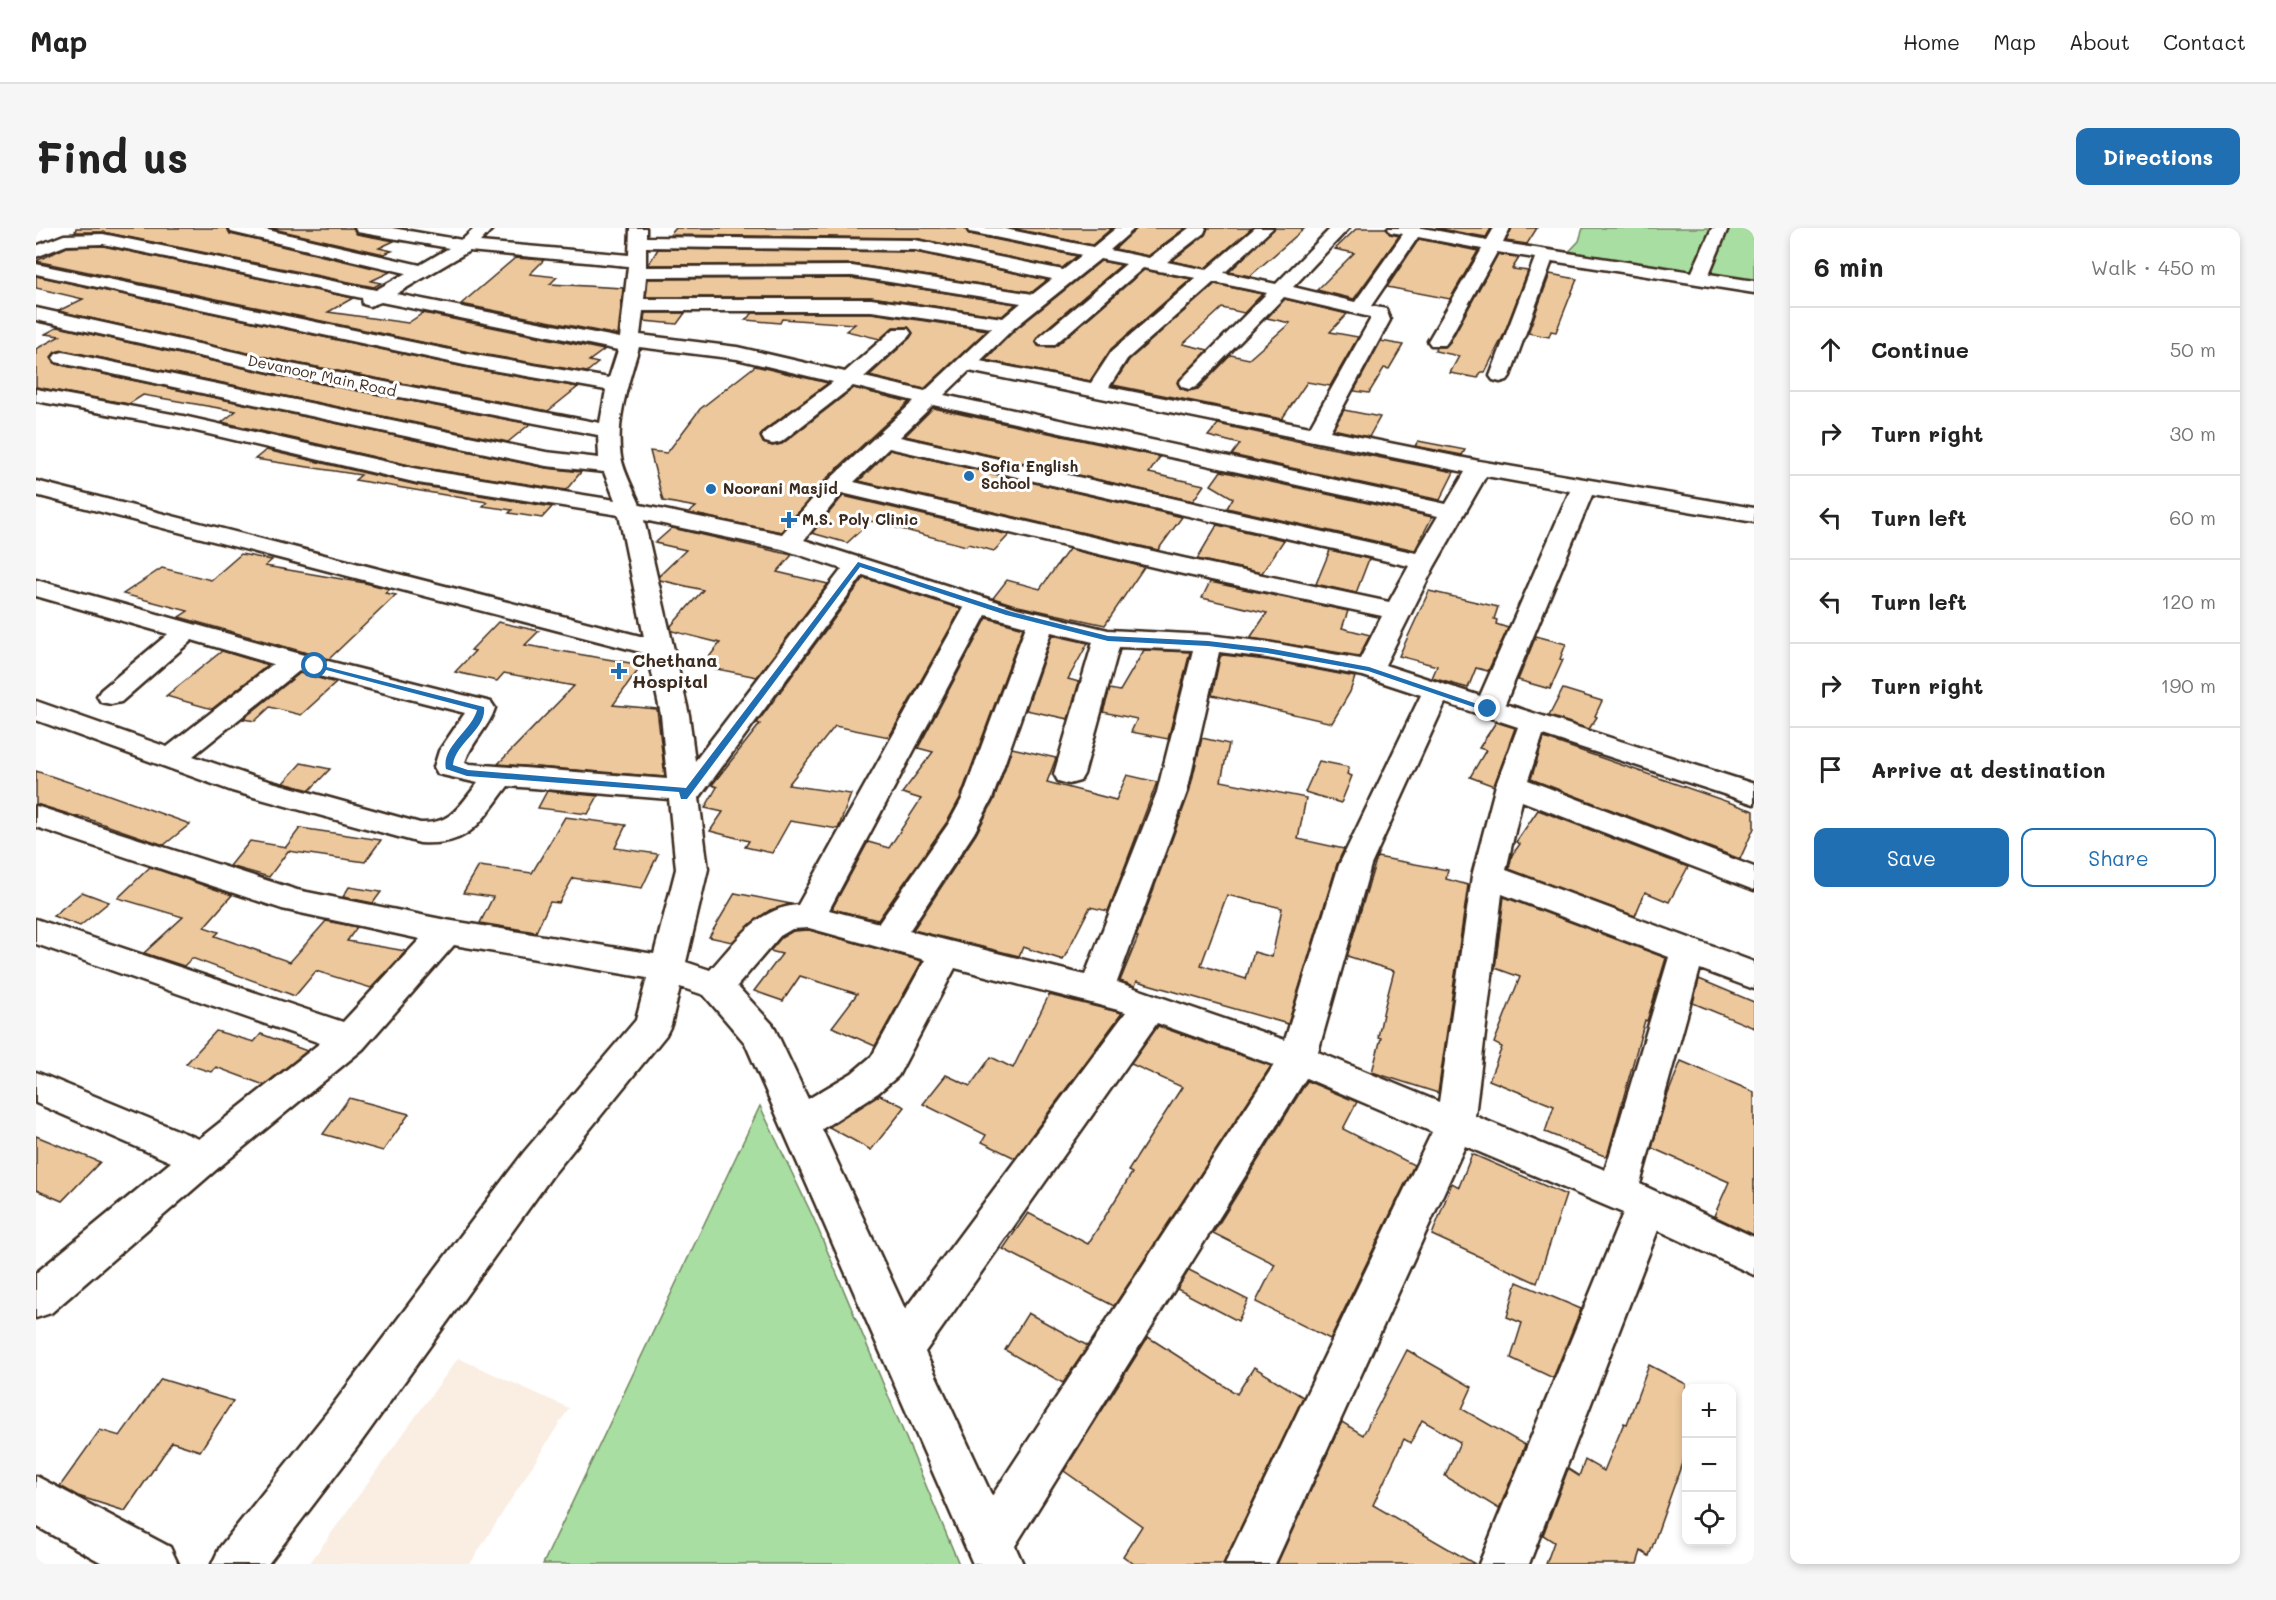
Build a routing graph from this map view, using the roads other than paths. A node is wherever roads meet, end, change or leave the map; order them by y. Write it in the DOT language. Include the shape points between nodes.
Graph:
graph roads {
  1 [pos="237,228"];
  2 [pos="363,228"];
  3 [pos="485,228"];
  4 [pos="975,228"];
  5 [pos="1265,228"];
  6 [pos="1341,228"];
  7 [pos="1503,228"];
  8 [pos="1720,228"];
  9 [pos="1121,229"];
  10 [pos="1198,229"];
  11 [pos="1405,230"];
  12 [pos="337,232"];
  13 [pos="307,244"];
  14 [pos="466,246"];
  15 [pos="1491,246"];
  16 [pos="637,251"];
  17 [pos="36,252"];
  18 [pos="1094,252"];
  19 [pos="1545,255"];
  20 [pos="1145,263"];
  21 [pos="36,269"];
  22 [pos="422,271"];
  23 [pos="1065,276"];
  24 [pos="1209,277"];
  25 [pos="1698,278"];
  26 [pos="1754,287"];
  27 [pos="1280,290"];
  28 [pos="379,296"];
  29 [pos="1036,300"];
  30 [pos="634,305"];
  31 [pos="1361,308"];
  32 [pos="36,314"];
  33 [pos="1006,324"];
  34 [pos="313,326"];
  35 [pos="901,333"];
  36 [pos="1047,341"];
  37 [pos="1438,341"];
  38 [pos="629,343"];
  39 [pos="276,354"];
  40 [pos="63,358"];
  41 [pos="965,364"];
  42 [pos="1500,376"];
  43 [pos="849,379"];
  44 [pos="1189,383"];
  45 [pos="617,386"];
  46 [pos="1096,390"];
  47 [pos="230,394"];
  48 [pos="36,395"];
  49 [pos="929,398"];
  50 [pos="183,422"];
  51 [pos="609,431"];
  52 [pos="1317,435"];
  53 [pos="773,437"];
  54 [pos="885,440"];
  55 [pos="546,459"];
  56 [pos="613,466"];
  57 [pos="1479,468"];
  58 [pos="837,485"];
  59 [pos="1584,486"];
  60 [pos="36,488"];
  61 [pos="512,491"];
  62 [pos="630,510"];
  63 [pos="1452,512"];
  64 [pos="1754,515"];
  65 [pos="788,543"];
  66 [pos="1422,562"];
  67 [pos="858,564"];
  68 [pos="36,588"];
  69 [pos="979,604"];
  70 [pos="1395,611"];
  71 [pos="1041,622"];
  72 [pos="187,631"];
  73 [pos="1108,638"];
  74 [pos="1208,643"];
  75 [pos="660,649"];
  76 [pos="294,661"];
  77 [pos="1369,669"];
  78 [pos="1437,692"];
  79 [pos="111,696"];
  80 [pos="1488,709"];
  81 [pos="36,710"];
  82 [pos="1533,724"];
  83 [pos="171,758"];
  84 [pos="1069,774"];
  85 [pos="500,776"];
  86 [pos="1511,785"];
  87 [pos="684,794"];
  88 [pos="1754,794"];
  89 [pos="36,816"];
  90 [pos="1488,876"];
  91 [pos="1754,879"];
  92 [pos="809,916"];
  93 [pos="36,931"];
  94 [pos="446,932"];
  95 [pos="887,937"];
  96 [pos="1688,951"];
  97 [pos="946,953"];
  98 [pos="668,969"];
  99 [pos="1754,976"];
  100 [pos="716,986"];
  101 [pos="1096,991"];
  102 [pos="1150,1006"];
  103 [pos="350,1039"];
  104 [pos="1298,1059"];
  105 [pos="36,1087"];
  106 [pos="800,1123"];
  107 [pos="1455,1125"];
  108 [pos="203,1158"];
  109 [pos="1633,1199"];
  110 [pos="1754,1257"];
  111 [pos="36,1299"];
  112 [pos="902,1349"];
  113 [pos="36,1500"];
  114 [pos="993,1554"];
  115 [pos="153,1564"];
  116 [pos="237,1564"];
  117 [pos="1250,1564"];
  118 [pos="1504,1564"];
  1 -- 13 [label="street"];
  2 -- 14 [label="street"];
  3 -- 14 [label="street"];
  4 -- 18 [label="street"];
  5 -- 24 [label="street"];
  6 -- 27 [label="street"];
  7 -- 15 [label="street"];
  8 -- 25 [label="street"];
  9 -- 18 [label="street"];
  10 -- 20 [label="street"];
  11 -- 15 [label="street"];
  11 -- 31 [label="street"];
  12 -- 13 [label="street"];
  13 -- 22 [label="street"];
  14 -- 16 [label="street"];
  14 -- 22 [label="street"];
  15 -- 19 [label="street"];
  15 -- 37 [label="street"];
  16 -- 23 [label="street" via="915,245"];
  16 -- 29 [label="street" via="852,271"];
  16 -- 30 [label="street"];
  17 -- 28 [label="street" via="64,240 103,239"];
  18 -- 20 [label="street"];
  18 -- 23 [label="street"];
  19 -- 25 [label="street"];
  19 -- 42 [label="street"];
  20 -- 24 [label="street"];
  20 -- 36 [label="street"];
  21 -- 34 [label="street"];
  22 -- 28 [label="street"];
  23 -- 29 [label="street"];
  24 -- 27 [label="street"];
  24 -- 46 [label="street" via="1119,355"];
  25 -- 26 [label="street"];
  27 -- 31 [label="street"];
  27 -- 44 [label="street"];
  28 -- 34 [label="street"];
  28 -- 38 [label="street"];
  29 -- 33 [label="street"];
  30 -- 33 [label="street" via="872,305"];
  30 -- 38 [label="street"];
  31 -- 52 [label="street" via="1379,313 1380,320"];
  32 -- 39 [label="street, Devanoor Main Road" via="252,362"];
  33 -- 41 [label="street"];
  34 -- 39 [label="street"];
  34 -- 45 [label="street" via="469,360"];
  35 -- 43 [label="street"];
  38 -- 43 [label="street" via="737,353"];
  38 -- 45 [label="street"];
  39 -- 47 [label="street"];
  39 -- 51 [label="street, Devanoor Main Road"];
  40 -- 47 [label="street"];
  41 -- 46 [label="street"];
  41 -- 49 [label="street"];
  43 -- 49 [label="street"];
  43 -- 53 [label="street"];
  45 -- 51 [label="street"];
  46 -- 52 [label="street"];
  47 -- 50 [label="street"];
  47 -- 55 [label="street"];
  48 -- 50 [label="street"];
  49 -- 54 [label="street"];
  49 -- 63 [label="street"];
  50 -- 61 [label="street" via="418,476"];
  51 -- 56 [label="street"];
  52 -- 57 [label="street"];
  54 -- 58 [label="street"];
  54 -- 66 [label="street"];
  55 -- 56 [label="street"];
  55 -- 61 [label="street"];
  56 -- 62 [label="street"];
  57 -- 59 [label="street"];
  57 -- 63 [label="street"];
  58 -- 65 [label="street"];
  58 -- 70 [label="street"];
  59 -- 64 [label="street"];
  59 -- 80 [label="street"];
  60 -- 75 [label="street"];
  61 -- 62 [label="street"];
  62 -- 65 [label="street"];
  62 -- 75 [label="street"];
  63 -- 66 [label="street"];
  65 -- 67 [label="street"];
  66 -- 70 [label="street"];
  67 -- 69 [label="street"];
  67 -- 87 [label="street"];
  68 -- 72 [label="street"];
  69 -- 71 [label="street"];
  69 -- 92 [label="street"];
  70 -- 77 [label="street"];
  71 -- 73 [label="street"];
  71 -- 95 [label="street" via="977,799"];
  72 -- 76 [label="street"];
  72 -- 79 [label="street"];
  73 -- 74 [label="street"];
  73 -- 84 [label="street"];
  74 -- 77 [label="street"];
  74 -- 101 [label="street" via="1172,792"];
  75 -- 87 [label="street" via="675,715"];
  76 -- 83 [label="street"];
  76 -- 85 [label="street" via="481,708 479,719 450,756 449,767"];
  77 -- 78 [label="street"];
  78 -- 80 [label="street"];
  78 -- 104 [label="street" via="1355,865"];
  80 -- 82 [label="street"];
  81 -- 83 [label="street"];
  82 -- 86 [label="street"];
  82 -- 88 [label="street"];
  83 -- 85 [label="street" via="243,784 420,834 441,834 460,825"];
  85 -- 87 [label="street"];
  86 -- 90 [label="street"];
  86 -- 91 [label="street"];
  87 -- 98 [label="street" via="692,869"];
  89 -- 94 [label="street" via="294,901"];
  90 -- 96 [label="street"];
  90 -- 107 [label="street"];
  92 -- 95 [label="street"];
  92 -- 100 [label="street" via="785,918 768,928"];
  93 -- 103 [label="street"];
  94 -- 98 [label="street"];
  94 -- 103 [label="street"];
  95 -- 97 [label="street"];
  96 -- 99 [label="street"];
  96 -- 109 [label="street"];
  97 -- 101 [label="street"];
  97 -- 106 [label="street" via="885,1066"];
  98 -- 100 [label="street"];
  98 -- 116 [label="street" via="653,1025 538,1164 345,1426"];
  100 -- 106 [label="street" via="760,1035"];
  101 -- 102 [label="street"];
  102 -- 104 [label="street"];
  102 -- 112 [label="street"];
  103 -- 108 [label="street"];
  104 -- 107 [label="street"];
  104 -- 114 [label="street"];
  105 -- 108 [label="street"];
  106 -- 112 [label="street"];
  107 -- 109 [label="street"];
  107 -- 117 [label="street"];
  108 -- 111 [label="street"];
  109 -- 110 [label="street"];
  109 -- 118 [label="street"];
  112 -- 114 [label="street"];
  113 -- 115 [label="street"];
}
